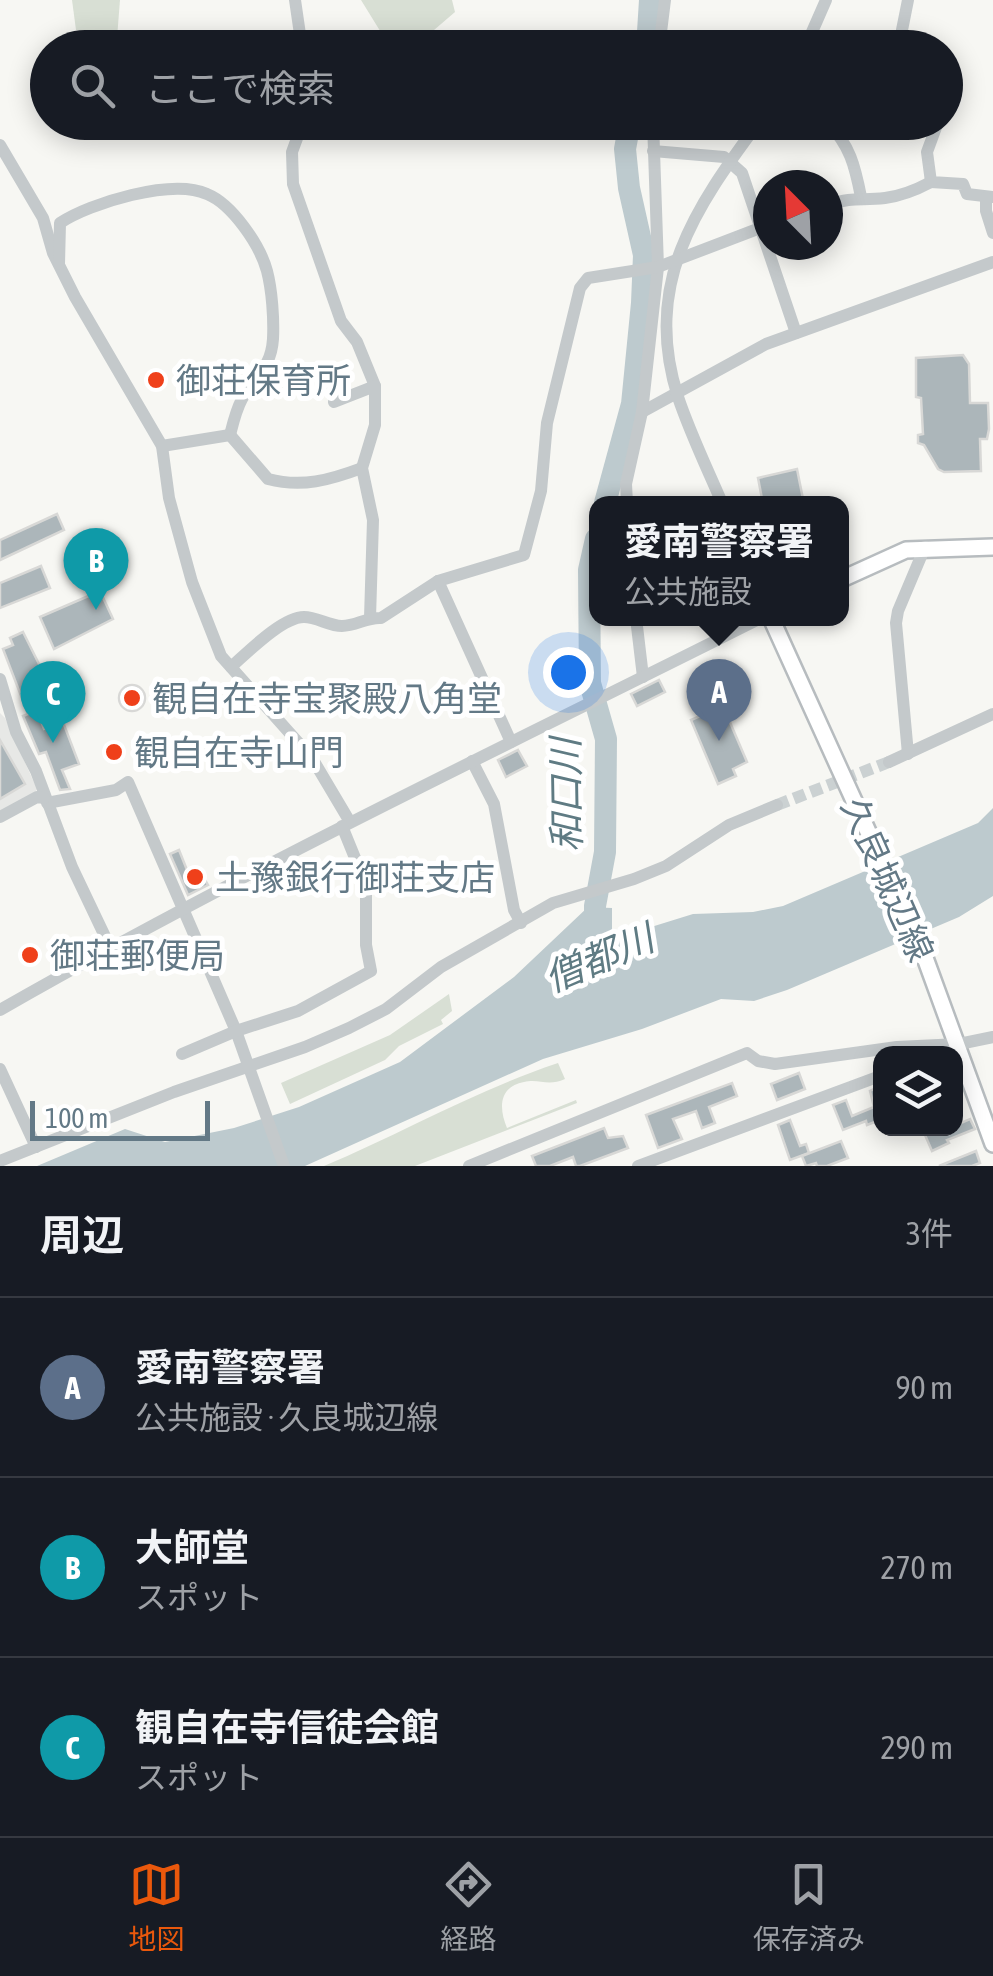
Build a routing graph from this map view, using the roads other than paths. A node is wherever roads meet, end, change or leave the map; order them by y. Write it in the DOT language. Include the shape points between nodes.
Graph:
graph roads {
  1 [pos="295,0"];
  2 [pos="664,0"];
  3 [pos="826,0"];
  4 [pos="908,0"];
  5 [pos="299,30"];
  6 [pos="661,30"];
  7 [pos="813,30"];
  8 [pos="902,30"];
  9 [pos="296,140"];
  10 [pos="653,140"];
  11 [pos="746,140"];
  12 [pos="844,140"];
  13 [pos="931,140"];
  14 [pos="0,145"];
  15 [pos="653,152"];
  16 [pos="730,162"];
  17 [pos="931,182"];
  18 [pos="861,196"];
  19 [pos="990,198"];
  20 [pos="753,200"];
  21 [pos="843,201"];
  22 [pos="753,231"];
  23 [pos="993,233"];
  24 [pos="675,260"];
  25 [pos="774,260"];
  26 [pos="993,262"];
  27 [pos="58,264"];
  28 [pos="654,267"];
  29 [pos="796,333"];
  30 [pos="375,386"];
  31 [pos="677,394"];
  32 [pos="334,402"];
  33 [pos="642,412"];
  34 [pos="230,435"];
  35 [pos="162,446"];
  36 [pos="362,468"];
  37 [pos="627,496"];
  38 [pos="719,496"];
  39 [pos="926,547"];
  40 [pos="993,547"];
  41 [pos="849,577"];
  42 [pos="438,582"];
  43 [pos="370,618"];
  44 [pos="637,626"];
  45 [pos="745,626"];
  46 [pos="775,626"];
  47 [pos="231,667"];
  48 [pos="643,677"];
  49 [pos="0,679"];
  50 [pos="993,714"];
  51 [pos="510,742"];
  52 [pos="908,754"];
  53 [pos="472,761"];
  54 [pos="888,762"];
  55 [pos="45,801"];
  56 [pos="777,805"];
  57 [pos="0,818"];
  58 [pos="346,824"];
  59 [pos="180,909"];
  60 [pos="522,924"];
  61 [pos="111,948"];
  62 [pos="0,1010"];
  63 [pos="236,1031"];
  64 [pos="993,1037"];
  65 [pos="947,1046"];
  66 [pos="956,1046"];
  67 [pos="873,1050"];
  68 [pos="182,1054"];
  69 [pos="0,1069"];
  70 [pos="248,1069"];
  71 [pos="873,1079"];
  72 [pos="963,1080"];
  73 [pos="993,1144"];
  74 [pos="36,1147"];
  75 [pos="0,1162"];
  76 [pos="284,1166"];
  77 [pos="469,1166"];
  78 [pos="638,1166"];
  1 -- 5 [label="street"];
  2 -- 6 [label="street"];
  3 -- 7 [label="street"];
  4 -- 8 [label="street"];
  9 -- 30 [label="street" via="293,184 341,321"];
  10 -- 15 [label="street"];
  11 -- 16 [label="street"];
  12 -- 18 [label="street"];
  13 -- 17 [label="street"];
  14 -- 27 [label="street" via="43,218"];
  15 -- 16 [label="street"];
  15 -- 28 [label="street"];
  16 -- 20 [label="street" via="742,172"];
  16 -- 24 [label="street"];
  17 -- 18 [label="street" via="902,195"];
  17 -- 19 [label="street" via="963,184 967,194"];
  18 -- 21 [label="street"];
  19 -- 23 [label="street" via="986,212"];
  22 -- 24 [label="street"];
  24 -- 28 [label="street"];
  24 -- 31 [label="street" via="667,312"];
  25 -- 29 [label="street"];
  26 -- 29 [label="street"];
  27 -- 34 [label="street" via="60,222 80,210 167,191 209,194 227,208 267,272 273,337 270,362 242,397"];
  27 -- 35 [label="street"];
  28 -- 33 [label="street"];
  28 -- 42 [label="street" via="588,278 580,288 546,423 541,491 524,555"];
  29 -- 31 [label="street"];
  30 -- 32 [label="street"];
  30 -- 36 [label="street" via="375,425"];
  31 -- 33 [label="street"];
  31 -- 38 [label="street"];
  33 -- 37 [label="street"];
  34 -- 35 [label="street"];
  34 -- 36 [label="street" via="268,479 324,482"];
  35 -- 47 [label="street" via="192,582"];
  36 -- 43 [label="street" via="373,520"];
  39 -- 40 [label="main road"];
  39 -- 41 [label="main road"];
  39 -- 52 [label="street" via="896,623"];
  42 -- 43 [label="street" via="381,618"];
  42 -- 51 [label="street"];
  43 -- 47 [label="street" via="348,626 296,619"];
  44 -- 48 [label="street"];
  45 -- 48 [label="street"];
  46 -- 65 [label="main road, 久良城辺線" via="924,955"];
  47 -- 58 [label="street" via="312,758"];
  48 -- 51 [label="street"];
  49 -- 55 [label="street"];
  50 -- 52 [label="street"];
  51 -- 53 [label="street"];
  52 -- 54 [label="street"];
  53 -- 58 [label="street"];
  53 -- 60 [label="street" via="494,804"];
  55 -- 57 [label="street" via="37,798"];
  55 -- 59 [label="street" via="116,790 128,782"];
  55 -- 61 [label="street"];
  56 -- 60 [label="street" via="729,825 666,866 553,902"];
  58 -- 59 [label="street"];
  58 -- 63 [label="street" via="366,885 371,972 298,1011"];
  59 -- 61 [label="street"];
  59 -- 63 [label="street"];
  60 -- 70 [label="street" via="441,968 386,1009"];
  61 -- 62 [label="street"];
  63 -- 68 [label="street"];
  63 -- 70 [label="street"];
  64 -- 66 [label="street"];
  67 -- 77 [label="street" via="775,1064 747,1054"];
  69 -- 74 [label="street"];
  70 -- 74 [label="street"];
  70 -- 76 [label="street"];
  71 -- 78 [label="street"];
  72 -- 73 [label="main road, 久良城辺線"];
  74 -- 75 [label="street"];
}
